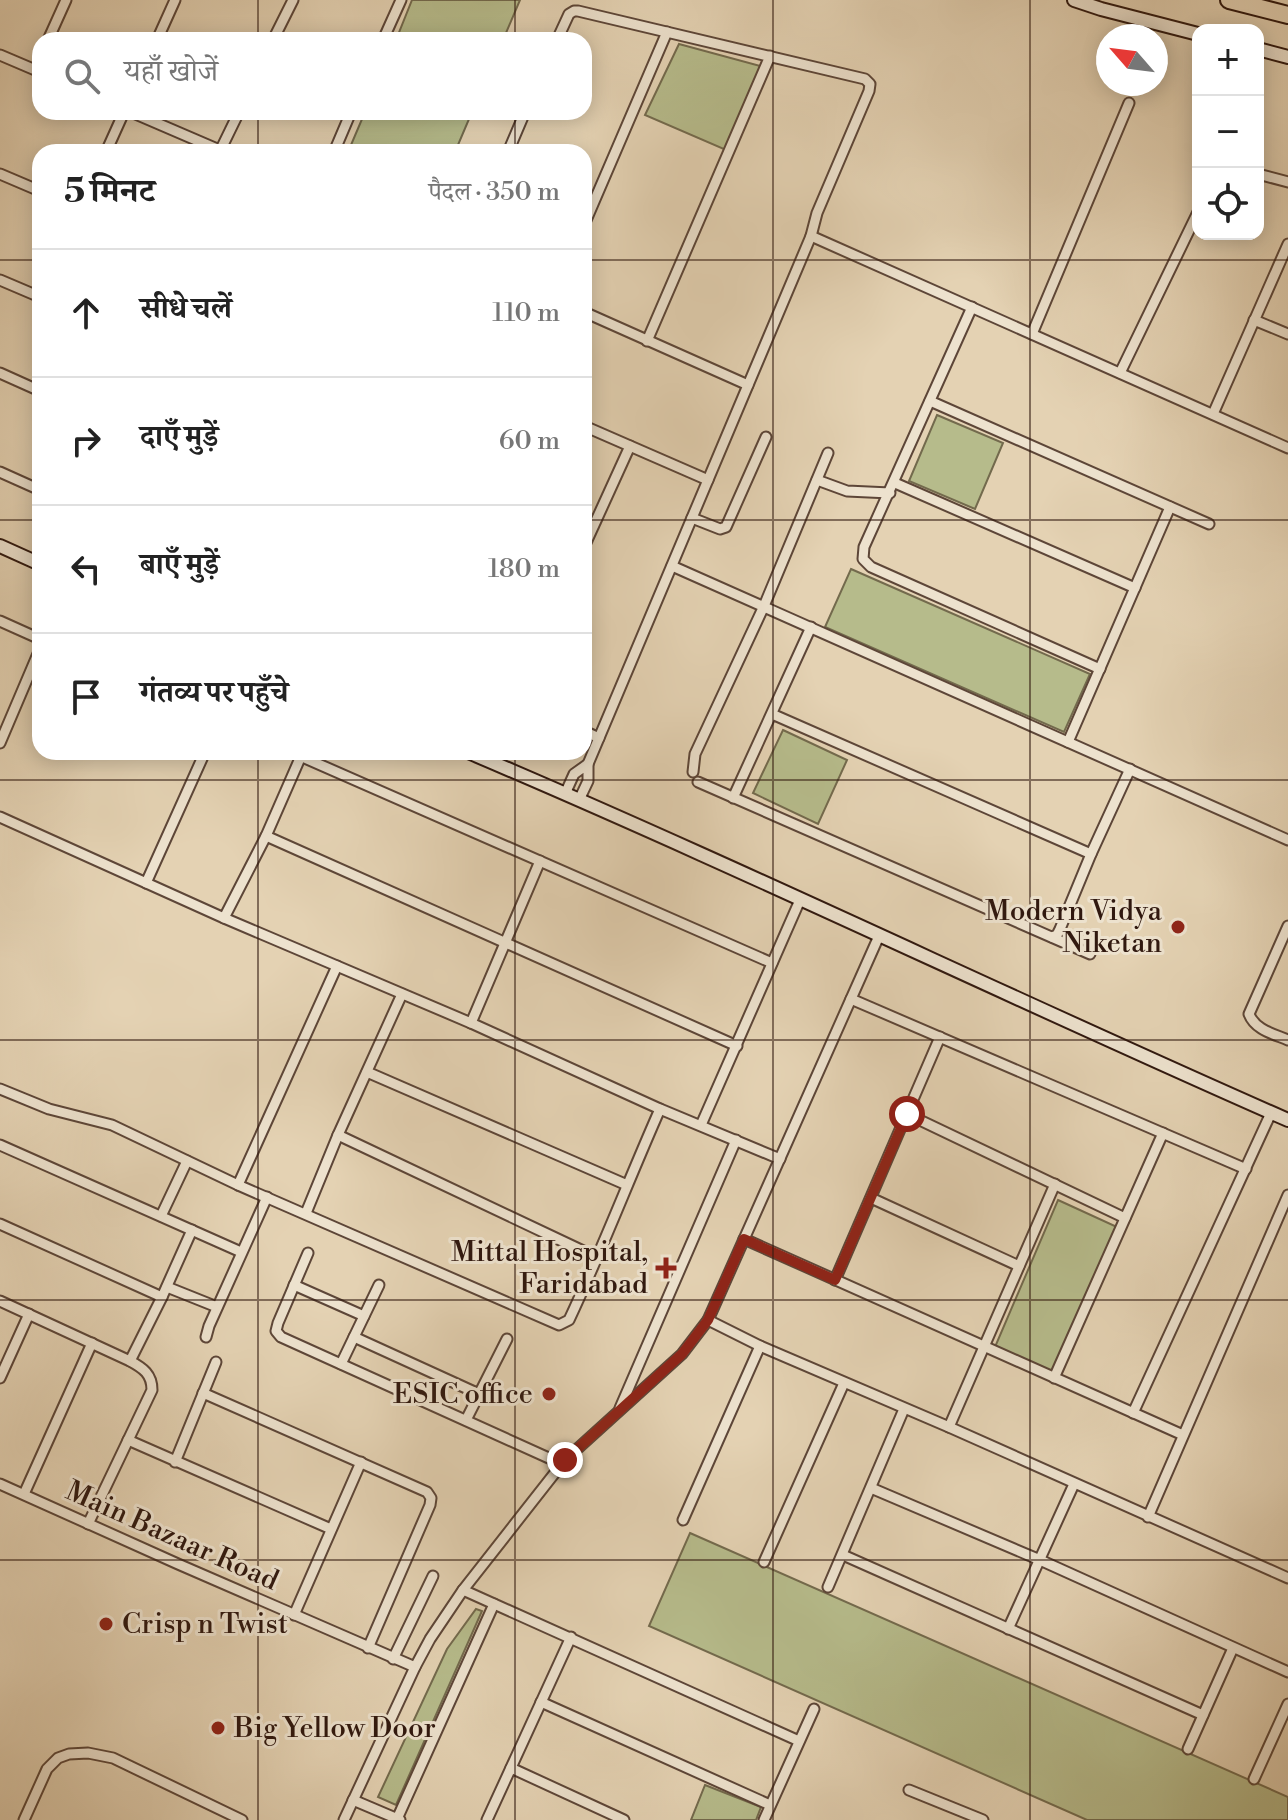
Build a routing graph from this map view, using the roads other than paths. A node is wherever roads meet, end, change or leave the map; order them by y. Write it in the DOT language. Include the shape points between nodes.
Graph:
graph roads {
  1 [pos="66,0"];
  2 [pos="175,0"];
  3 [pos="293,0"];
  4 [pos="401,0"];
  5 [pos="1074,0"];
  6 [pos="1229,0"];
  7 [pos="1288,15"];
  8 [pos="52,32"];
  9 [pos="161,32"];
  10 [pos="277,32"];
  11 [pos="387,32"];
  12 [pos="561,32"];
  13 [pos="667,32"];
  14 [pos="1192,32"];
  15 [pos="1264,51"];
  16 [pos="0,55"];
  17 [pos="770,56"];
  18 [pos="1288,57"];
  19 [pos="32,68"];
  20 [pos="1129,103"];
  21 [pos="120,120"];
  22 [pos="150,120"];
  23 [pos="236,120"];
  24 [pos="348,120"];
  25 [pos="522,120"];
  26 [pos="110,144"];
  27 [pos="206,144"];
  28 [pos="225,144"];
  29 [pos="337,144"];
  30 [pos="511,144"];
  31 [pos="0,174"];
  32 [pos="1264,176"];
  33 [pos="1288,182"];
  34 [pos="32,188"];
  35 [pos="592,206"];
  36 [pos="1192,224"];
  37 [pos="811,236"];
  38 [pos="1288,244"];
  39 [pos="0,280"];
  40 [pos="32,294"];
  41 [pos="972,307"];
  42 [pos="592,316"];
  43 [pos="1254,320"];
  44 [pos="1032,334"];
  45 [pos="1288,334"];
  46 [pos="647,341"];
  47 [pos="0,373"];
  48 [pos="1120,373"];
  49 [pos="748,385"];
  50 [pos="32,387"];
  51 [pos="930,401"];
  52 [pos="1213,414"];
  53 [pos="592,429"];
  54 [pos="766,437"];
  55 [pos="630,446"];
  56 [pos="1288,448"];
  57 [pos="828,453"];
  58 [pos="0,472"];
  59 [pos="708,480"];
  60 [pos="817,480"];
  61 [pos="895,483"];
  62 [pos="32,486"];
  63 [pos="890,493"];
  64 [pos="1170,507"];
  65 [pos="692,518"];
  66 [pos="1209,524"];
  67 [pos="592,526"];
  68 [pos="0,546"];
  69 [pos="32,560"];
  70 [pos="672,566"];
  71 [pos="1135,588"];
  72 [pos="764,606"];
  73 [pos="0,621"];
  74 [pos="811,627"];
  75 [pos="32,635"];
  76 [pos="32,665"];
  77 [pos="1100,669"];
  78 [pos="772,714"];
  79 [pos="4,720"];
  80 [pos="592,735"];
  81 [pos="599,738"];
  82 [pos="1068,742"];
  83 [pos="0,743"];
  84 [pos="592,755"];
  85 [pos="201,760"];
  86 [pos="299,760"];
  87 [pos="310,760"];
  88 [pos="486,760"];
  89 [pos="590,760"];
  90 [pos="588,764"];
  91 [pos="1130,769"];
  92 [pos="693,772"];
  93 [pos="698,782"];
  94 [pos="565,794"];
  95 [pos="733,798"];
  96 [pos="579,800"];
  97 [pos="0,817"];
  98 [pos="266,836"];
  99 [pos="1288,840"];
  100 [pos="1091,854"];
  101 [pos="540,861"];
  102 [pos="146,883"];
  103 [pos="800,900"];
  104 [pos="224,918"];
  105 [pos="1288,926"];
  106 [pos="879,936"];
  107 [pos="1052,937"];
  108 [pos="506,943"];
  109 [pos="1090,954"];
  110 [pos="772,963"];
  111 [pos="337,966"];
  112 [pos="402,994"];
  113 [pos="851,999"];
  114 [pos="471,1023"];
  115 [pos="940,1037"];
  116 [pos="1288,1040"];
  117 [pos="737,1046"];
  118 [pos="367,1072"];
  119 [pos="0,1089"];
  120 [pos="660,1109"];
  121 [pos="1271,1113"];
  122 [pos="907,1114"];
  123 [pos="1288,1120"];
  124 [pos="701,1125"];
  125 [pos="1163,1133"];
  126 [pos="338,1135"];
  127 [pos="736,1140"];
  128 [pos="0,1145"];
  129 [pos="780,1159"];
  130 [pos="187,1161"];
  131 [pos="1246,1169"];
  132 [pos="1055,1184"];
  133 [pos="238,1185"];
  134 [pos="627,1185"];
  135 [pos="1288,1195"];
  136 [pos="267,1197"];
  137 [pos="871,1198"];
  138 [pos="306,1213"];
  139 [pos="161,1216"];
  140 [pos="1125,1218"];
  141 [pos="0,1224"];
  142 [pos="192,1230"];
  143 [pos="744,1239"];
  144 [pos="241,1252"];
  145 [pos="308,1253"];
  146 [pos="598,1258"];
  147 [pos="1019,1266"];
  148 [pos="835,1280"];
  149 [pos="294,1285"];
  150 [pos="379,1285"];
  151 [pos="167,1287"];
  152 [pos="162,1297"];
  153 [pos="0,1301"];
  154 [pos="217,1307"];
  155 [pos="29,1314"];
  156 [pos="364,1316"];
  157 [pos="708,1320"];
  158 [pos="206,1337"];
  159 [pos="354,1337"];
  160 [pos="507,1339"];
  161 [pos="92,1343"];
  162 [pos="760,1346"];
  163 [pos="984,1346"];
  164 [pos="130,1361"];
  165 [pos="216,1362"];
  166 [pos="341,1364"];
  167 [pos="0,1378"];
  168 [pos="1054,1378"];
  169 [pos="844,1383"];
  170 [pos="203,1393"];
  171 [pos="479,1394"];
  172 [pos="904,1409"];
  173 [pos="618,1411"];
  174 [pos="1133,1413"];
  175 [pos="466,1420"];
  176 [pos="949,1427"];
  177 [pos="1183,1435"];
  178 [pos="128,1440"];
  179 [pos="175,1462"];
  180 [pos="361,1462"];
  181 [pos="562,1464"];
  182 [pos="0,1484"];
  183 [pos="1074,1484"];
  184 [pos="871,1488"];
  185 [pos="24,1494"];
  186 [pos="1148,1517"];
  187 [pos="683,1520"];
  188 [pos="88,1524"];
  189 [pos="331,1529"];
  190 [pos="843,1555"];
  191 [pos="1040,1560"];
  192 [pos="764,1562"];
  193 [pos="433,1576"];
  194 [pos="1288,1578"];
  195 [pos="828,1587"];
  196 [pos="463,1590"];
  197 [pos="494,1604"];
  198 [pos="294,1615"];
  199 [pos="1008,1629"];
  200 [pos="571,1637"];
  201 [pos="368,1648"];
  202 [pos="1233,1648"];
  203 [pos="393,1659"];
  204 [pos="415,1667"];
  205 [pos="1288,1672"];
  206 [pos="541,1702"];
  207 [pos="1288,1704"];
  208 [pos="814,1709"];
  209 [pos="1203,1715"];
  210 [pos="799,1741"];
  211 [pos="1188,1749"];
  212 [pos="511,1768"];
  213 [pos="1254,1779"];
  214 [pos="909,1790"];
  215 [pos="353,1800"];
  216 [pos="770,1805"];
  217 [pos="398,1819"];
  218 [pos="24,1820"];
  219 [pos="242,1820"];
  220 [pos="344,1820"];
  221 [pos="487,1820"];
  222 [pos="624,1820"];
  223 [pos="764,1820"];
  224 [pos="983,1820"];
  1 -- 8 [label="street"];
  2 -- 9 [label="street"];
  3 -- 10 [label="street"];
  4 -- 11 [label="street"];
  5 -- 14 [label="street"];
  6 -- 7 [label="highway"];
  12 -- 13 [label="street" via="574,11"];
  13 -- 17 [label="street"];
  13 -- 35 [label="street"];
  15 -- 18 [label="street"];
  16 -- 19 [label="street"];
  17 -- 37 [label="street" via="870,84"];
  17 -- 46 [label="street"];
  20 -- 44 [label="street"];
  21 -- 26 [label="street"];
  22 -- 27 [label="street"];
  23 -- 28 [label="street"];
  24 -- 29 [label="street"];
  25 -- 30 [label="street"];
  31 -- 34 [label="street"];
  32 -- 33 [label="street"];
  36 -- 48 [label="street"];
  37 -- 41 [label="street"];
  37 -- 49 [label="street"];
  38 -- 43 [label="street"];
  39 -- 40 [label="street"];
  41 -- 44 [label="street"];
  41 -- 51 [label="street"];
  42 -- 46 [label="street"];
  43 -- 45 [label="street"];
  43 -- 52 [label="street"];
  44 -- 48 [label="street"];
  46 -- 49 [label="street"];
  47 -- 50 [label="street"];
  48 -- 52 [label="street"];
  49 -- 59 [label="street"];
  51 -- 61 [label="street"];
  51 -- 64 [label="street"];
  52 -- 56 [label="street"];
  53 -- 55 [label="street"];
  54 -- 65 [label="street" via="726,527"];
  55 -- 59 [label="street"];
  55 -- 67 [label="street"];
  57 -- 60 [label="street"];
  58 -- 62 [label="street"];
  59 -- 65 [label="street"];
  60 -- 63 [label="street" via="847,491"];
  60 -- 72 [label="street"];
  61 -- 63 [label="street"];
  61 -- 71 [label="street"];
  63 -- 77 [label="street" via="864,547 863,559 871,567"];
  64 -- 66 [label="street"];
  64 -- 71 [label="street"];
  65 -- 70 [label="street"];
  68 -- 69 [label="street"];
  70 -- 72 [label="street"];
  70 -- 81 [label="street"];
  71 -- 77 [label="street"];
  72 -- 74 [label="street"];
  72 -- 92 [label="street" via="695,754"];
  73 -- 75 [label="street"];
  74 -- 78 [label="street"];
  74 -- 82 [label="street"];
  76 -- 79 [label="street"];
  77 -- 82 [label="street"];
  78 -- 95 [label="street"];
  78 -- 100 [label="street"];
  79 -- 83 [label="street"];
  80 -- 81 [label="street"];
  81 -- 84 [label="street"];
  82 -- 91 [label="street"];
  85 -- 102 [label="street"];
  86 -- 98 [label="street"];
  87 -- 101 [label="street"];
  88 -- 94 [label="street"];
  89 -- 90 [label="street"];
  90 -- 94 [label="street" via="574,774"];
  90 -- 96 [label="street" via="588,781"];
  91 -- 99 [label="street"];
  91 -- 100 [label="street"];
  93 -- 95 [label="street"];
  94 -- 96 [label="street"];
  95 -- 107 [label="street"];
  96 -- 103 [label="street"];
  97 -- 102 [label="street"];
  98 -- 104 [label="street"];
  98 -- 108 [label="street"];
  100 -- 107 [label="street"];
  101 -- 108 [label="street"];
  101 -- 110 [label="street"];
  102 -- 104 [label="street"];
  103 -- 106 [label="street"];
  103 -- 110 [label="street"];
  104 -- 111 [label="street"];
  105 -- 116 [label="street" via="1249,1014 1256,1026"];
  106 -- 113 [label="street"];
  106 -- 121 [label="street"];
  107 -- 109 [label="street"];
  108 -- 114 [label="street"];
  108 -- 117 [label="street"];
  110 -- 117 [label="street"];
  111 -- 112 [label="street"];
  111 -- 133 [label="street"];
  112 -- 114 [label="street"];
  112 -- 118 [label="street"];
  113 -- 115 [label="street"];
  113 -- 129 [label="street"];
  114 -- 120 [label="street"];
  115 -- 122 [label="street"];
  115 -- 125 [label="street"];
  117 -- 124 [label="street"];
  118 -- 126 [label="street"];
  118 -- 134 [label="street"];
  119 -- 130 [label="street" via="49,1109 112,1125"];
  120 -- 124 [label="street"];
  120 -- 134 [label="street"];
  121 -- 123 [label="street"];
  121 -- 131 [label="street"];
  122 -- 132 [label="street"];
  122 -- 137 [label="street"];
  124 -- 127 [label="street"];
  125 -- 131 [label="street"];
  125 -- 140 [label="street"];
  126 -- 138 [label="street"];
  126 -- 146 [label="street"];
  127 -- 129 [label="street"];
  127 -- 173 [label="street"];
  128 -- 139 [label="street"];
  129 -- 143 [label="street"];
  130 -- 133 [label="street"];
  130 -- 139 [label="street"];
  131 -- 174 [label="street"];
  132 -- 140 [label="street"];
  132 -- 147 [label="street"];
  133 -- 136 [label="street"];
  134 -- 146 [label="street"];
  135 -- 177 [label="street"];
  136 -- 138 [label="street"];
  136 -- 144 [label="street"];
  137 -- 147 [label="street"];
  137 -- 148 [label="street"];
  138 -- 146 [label="street" via="559,1325 569,1320"];
  139 -- 142 [label="street"];
  140 -- 168 [label="street"];
  141 -- 152 [label="street"];
  142 -- 144 [label="street"];
  142 -- 151 [label="street"];
  143 -- 148 [label="street"];
  143 -- 157 [label="street"];
  144 -- 154 [label="street"];
  145 -- 149 [label="street"];
  147 -- 163 [label="street"];
  148 -- 163 [label="street"];
  149 -- 156 [label="street"];
  149 -- 166 [label="street" via="276,1331"];
  150 -- 156 [label="street"];
  151 -- 152 [label="street"];
  151 -- 154 [label="street"];
  152 -- 164 [label="street"];
  153 -- 155 [label="street"];
  154 -- 158 [label="street"];
  155 -- 161 [label="street"];
  155 -- 167 [label="street"];
  156 -- 159 [label="street"];
  157 -- 162 [label="street"];
  157 -- 173 [label="street" via="682,1354"];
  159 -- 166 [label="street"];
  159 -- 171 [label="street"];
  160 -- 171 [label="street"];
  161 -- 164 [label="street"];
  161 -- 185 [label="street"];
  162 -- 169 [label="street"];
  162 -- 187 [label="street"];
  163 -- 168 [label="street"];
  163 -- 176 [label="street"];
  164 -- 178 [label="street" via="149,1375 152,1390"];
  165 -- 170 [label="street"];
  166 -- 175 [label="street"];
  168 -- 174 [label="street"];
  169 -- 172 [label="street"];
  169 -- 192 [label="street"];
  170 -- 179 [label="street"];
  170 -- 180 [label="street"];
  171 -- 175 [label="street"];
  172 -- 176 [label="street"];
  172 -- 184 [label="street"];
  173 -- 181 [label="street"];
  174 -- 177 [label="street"];
  175 -- 181 [label="street"];
  176 -- 183 [label="street"];
  177 -- 186 [label="street"];
  178 -- 179 [label="street"];
  178 -- 188 [label="street"];
  179 -- 189 [label="street"];
  180 -- 189 [label="street"];
  180 -- 201 [label="street" via="431,1498"];
  181 -- 196 [label="street"];
  182 -- 185 [label="street, Main Bazaar Road"];
  183 -- 186 [label="street"];
  183 -- 191 [label="street"];
  184 -- 190 [label="street"];
  184 -- 191 [label="street"];
  185 -- 188 [label="street, Main Bazaar Road"];
  186 -- 194 [label="street"];
  188 -- 198 [label="street, Main Bazaar Road"];
  189 -- 198 [label="street"];
  190 -- 195 [label="street"];
  190 -- 199 [label="street"];
  191 -- 199 [label="street"];
  191 -- 202 [label="street"];
  193 -- 203 [label="street"];
  196 -- 197 [label="street"];
  196 -- 204 [label="street"];
  197 -- 200 [label="street"];
  197 -- 217 [label="street"];
  198 -- 201 [label="street, Main Bazaar Road"];
  199 -- 209 [label="street"];
  200 -- 206 [label="street"];
  200 -- 210 [label="street"];
  201 -- 203 [label="street, Main Bazaar Road"];
  202 -- 205 [label="street"];
  202 -- 209 [label="street"];
  203 -- 204 [label="street, Main Bazaar Road"];
  204 -- 215 [label="street"];
  206 -- 212 [label="street"];
  206 -- 216 [label="street"];
  207 -- 213 [label="street"];
  208 -- 210 [label="street"];
  209 -- 211 [label="street"];
  210 -- 216 [label="street"];
  212 -- 221 [label="street"];
  212 -- 222 [label="street"];
  214 -- 224 [label="street"];
  215 -- 217 [label="street"];
  215 -- 220 [label="street"];
  216 -- 223 [label="street"];
  218 -- 219 [label="street" via="47,1769 58,1758 88,1753 113,1758"];
}
